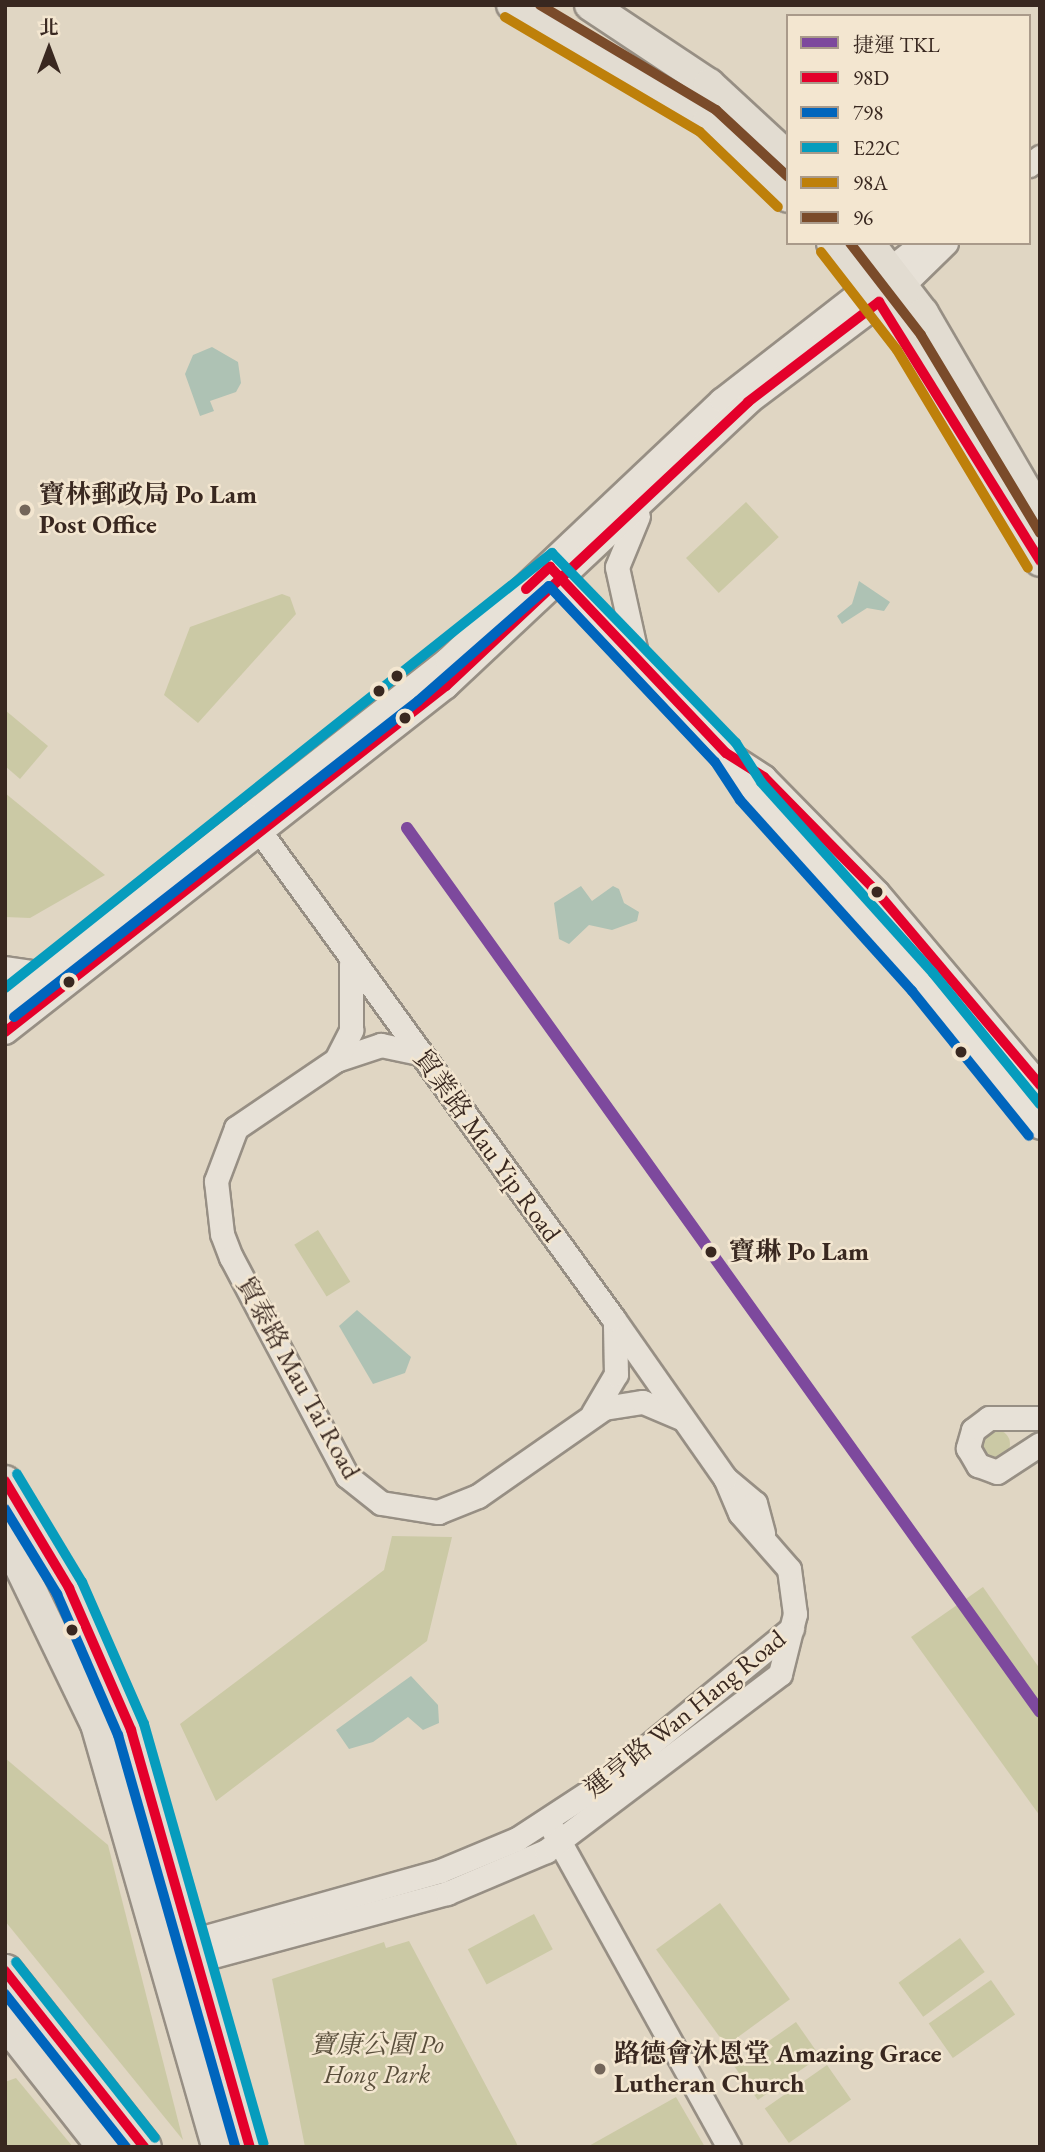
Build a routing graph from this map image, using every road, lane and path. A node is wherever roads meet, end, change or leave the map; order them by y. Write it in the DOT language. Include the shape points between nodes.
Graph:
graph roads {
  1 [pos="512,5"];
  2 [pos="590,5"];
  3 [pos="786,155"];
  4 [pos="786,195"];
  5 [pos="835,245"];
  6 [pos="870,245"];
  7 [pos="921,245"];
  8 [pos="943,245"];
  9 [pos="884,284"];
  10 [pos="640,509"];
  11 [pos="1040,514"];
  12 [pos="1040,561"];
  13 [pos="557,574"];
  14 [pos="636,654"];
  15 [pos="726,753"];
  16 [pos="254,824"];
  17 [pos="351,964"];
  18 [pos="5,968"];
  19 [pos="45,974"];
  20 [pos="5,1006"];
  21 [pos="5,1032"];
  22 [pos="419,1053"];
  23 [pos="336,1060"];
  24 [pos="1040,1084"];
  25 [pos="1040,1127"];
  26 [pos="613,1318"];
  27 [pos="592,1414"];
  28 [pos="1035,1417"];
  29 [pos="684,1419"];
  30 [pos="1040,1444"];
  31 [pos="5,1481"];
  32 [pos="5,1536"];
  33 [pos="792,1628"];
  34 [pos="548,1821"];
  35 [pos="559,1842"];
  36 [pos="196,1951"];
  37 [pos="166,1959"];
  38 [pos="5,1971"];
  39 [pos="5,2021"];
  40 [pos="104,2147"];
  41 [pos="144,2147"];
  42 [pos="217,2147"];
  43 [pos="250,2147"];
  44 [pos="729,2147"];
  1 -- 4 [label="main road" via="709,121"];
  2 -- 3 [label="main road" via="709,84"];
  5 -- 9 [label="main road"];
  6 -- 9 [label="main road"];
  7 -- 9 [label="street"];
  8 -- 9 [label="street"];
  9 -- 10 [label="street" via="748,402"];
  9 -- 11 [label="main road"];
  9 -- 12 [label="main road"];
  9 -- 13 [label="street" via="721,400"];
  10 -- 13 [label="street"];
  10 -- 14 [label="street" via="617,567"];
  13 -- 14 [label="street"];
  13 -- 16 [label="street" via="447,659"];
  14 -- 15 [label="street"];
  15 -- 24 [label="street" via="764,777 877,892"];
  15 -- 25 [label="street" via="750,791 923,982"];
  16 -- 17 [label="street, 貿業路 Mau Yip Road"];
  16 -- 19 [label="street"];
  16 -- 21 [label="street"];
  17 -- 22 [label="street, 貿業路 Mau Yip Road"];
  17 -- 23 [label="street" via="351,1030"];
  18 -- 19 [label="street"];
  19 -- 20 [label="street"];
  22 -- 23 [label="street, 貿泰路 Mau Tai Road" via="381,1045"];
  22 -- 26 [label="street, 貿業路 Mau Yip Road"];
  23 -- 27 [label="street, 貿泰路 Mau Tai Road" via="236,1128 224,1148 216,1191 231,1257 347,1476 380,1503 438,1512 478,1496"];
  26 -- 27 [label="street, 貿泰路 Mau Tai Road" via="616,1374"];
  26 -- 29 [label="street, 貿業路 Mau Yip Road"];
  27 -- 29 [label="street, 貿泰路 Mau Tai Road" via="616,1404 643,1402"];
  28 -- 30 [label="street" via="996,1417 977,1425 968,1441 974,1462 989,1471 1005,1470"];
  29 -- 33 [label="street, 貿業路 Mau Yip Road" via="725,1478 755,1503 763,1533 794,1581"];
  31 -- 36 [label="main road" via="69,1588 111,1679"];
  32 -- 37 [label="main road" via="96,1724"];
  33 -- 34 [label="street, 運亨路 Wan Hang Road"];
  33 -- 35 [label="street, 運亨路 Wan Hang Road" via="780,1675"];
  34 -- 35 [label="street"];
  34 -- 36 [label="street, 運亨路 Wan Hang Road" via="440,1871"];
  35 -- 36 [label="street, 運亨路 Wan Hang Road" via="447,1893"];
  35 -- 44 [label="street"];
  36 -- 37 [label="street, 運亨路 Wan Hang Road"];
  36 -- 43 [label="main road"];
  37 -- 42 [label="main road"];
  38 -- 41 [label="highway"];
  39 -- 40 [label="highway"];
}
